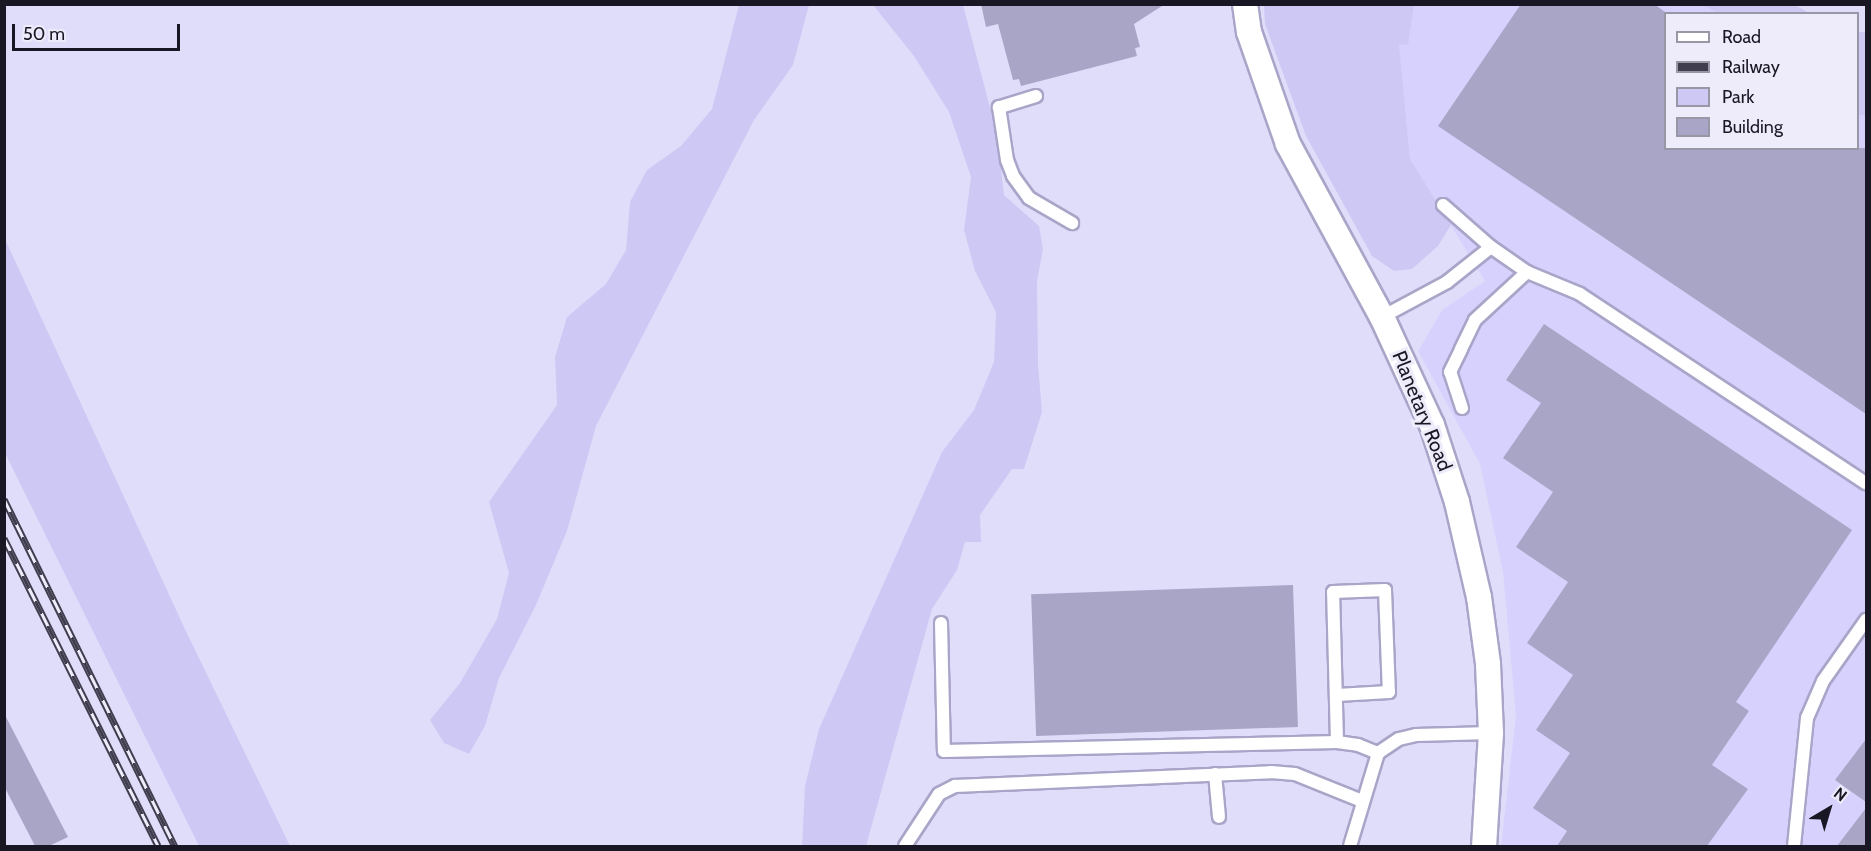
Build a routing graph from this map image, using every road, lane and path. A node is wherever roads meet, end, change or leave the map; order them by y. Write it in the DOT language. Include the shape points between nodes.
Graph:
graph roads {
  1 [pos="1245,4"];
  2 [pos="1036,96"];
  3 [pos="1443,205"];
  4 [pos="1072,223"];
  5 [pos="1491,248"];
  6 [pos="1527,272"];
  7 [pos="1382,316"];
  8 [pos="1462,408"];
  9 [pos="1866,483"];
  10 [pos="1866,620"];
  11 [pos="941,623"];
  12 [pos="1337,695"];
  13 [pos="1491,733"];
  14 [pos="1337,742"];
  15 [pos="1378,753"];
  16 [pos="1215,774"];
  17 [pos="1362,801"];
  18 [pos="1218,817"];
  19 [pos="905,846"];
  20 [pos="1350,846"];
  21 [pos="1484,846"];
  22 [pos="1794,846"];
  1 -- 7 [label="street, Planetary Road" via="1249,32 1288,144"];
  2 -- 4 [label="lane" via="999,107 1007,160 1029,198"];
  3 -- 5 [label="lane"];
  5 -- 6 [label="lane"];
  5 -- 7 [label="lane" via="1446,282"];
  6 -- 8 [label="lane" via="1475,320 1450,372"];
  6 -- 9 [label="lane" via="1580,294"];
  7 -- 13 [label="street, Planetary Road" via="1432,425 1460,512 1479,597"];
  10 -- 22 [label="lane" via="1823,681 1807,718"];
  11 -- 14 [label="lane" via="944,751"];
  12 -- 12 [label="lane" via="1334,592 1385,590 1389,692"];
  12 -- 14 [label="lane"];
  13 -- 15 [label="lane" via="1416,735 1399,739"];
  13 -- 21 [label="street, Planetary Road"];
  14 -- 15 [label="lane"];
  15 -- 17 [label="lane"];
  16 -- 17 [label="lane" via="1295,774"];
  16 -- 18 [label="lane"];
  16 -- 19 [label="lane" via="955,786 939,795"];
  17 -- 20 [label="lane"];
}
